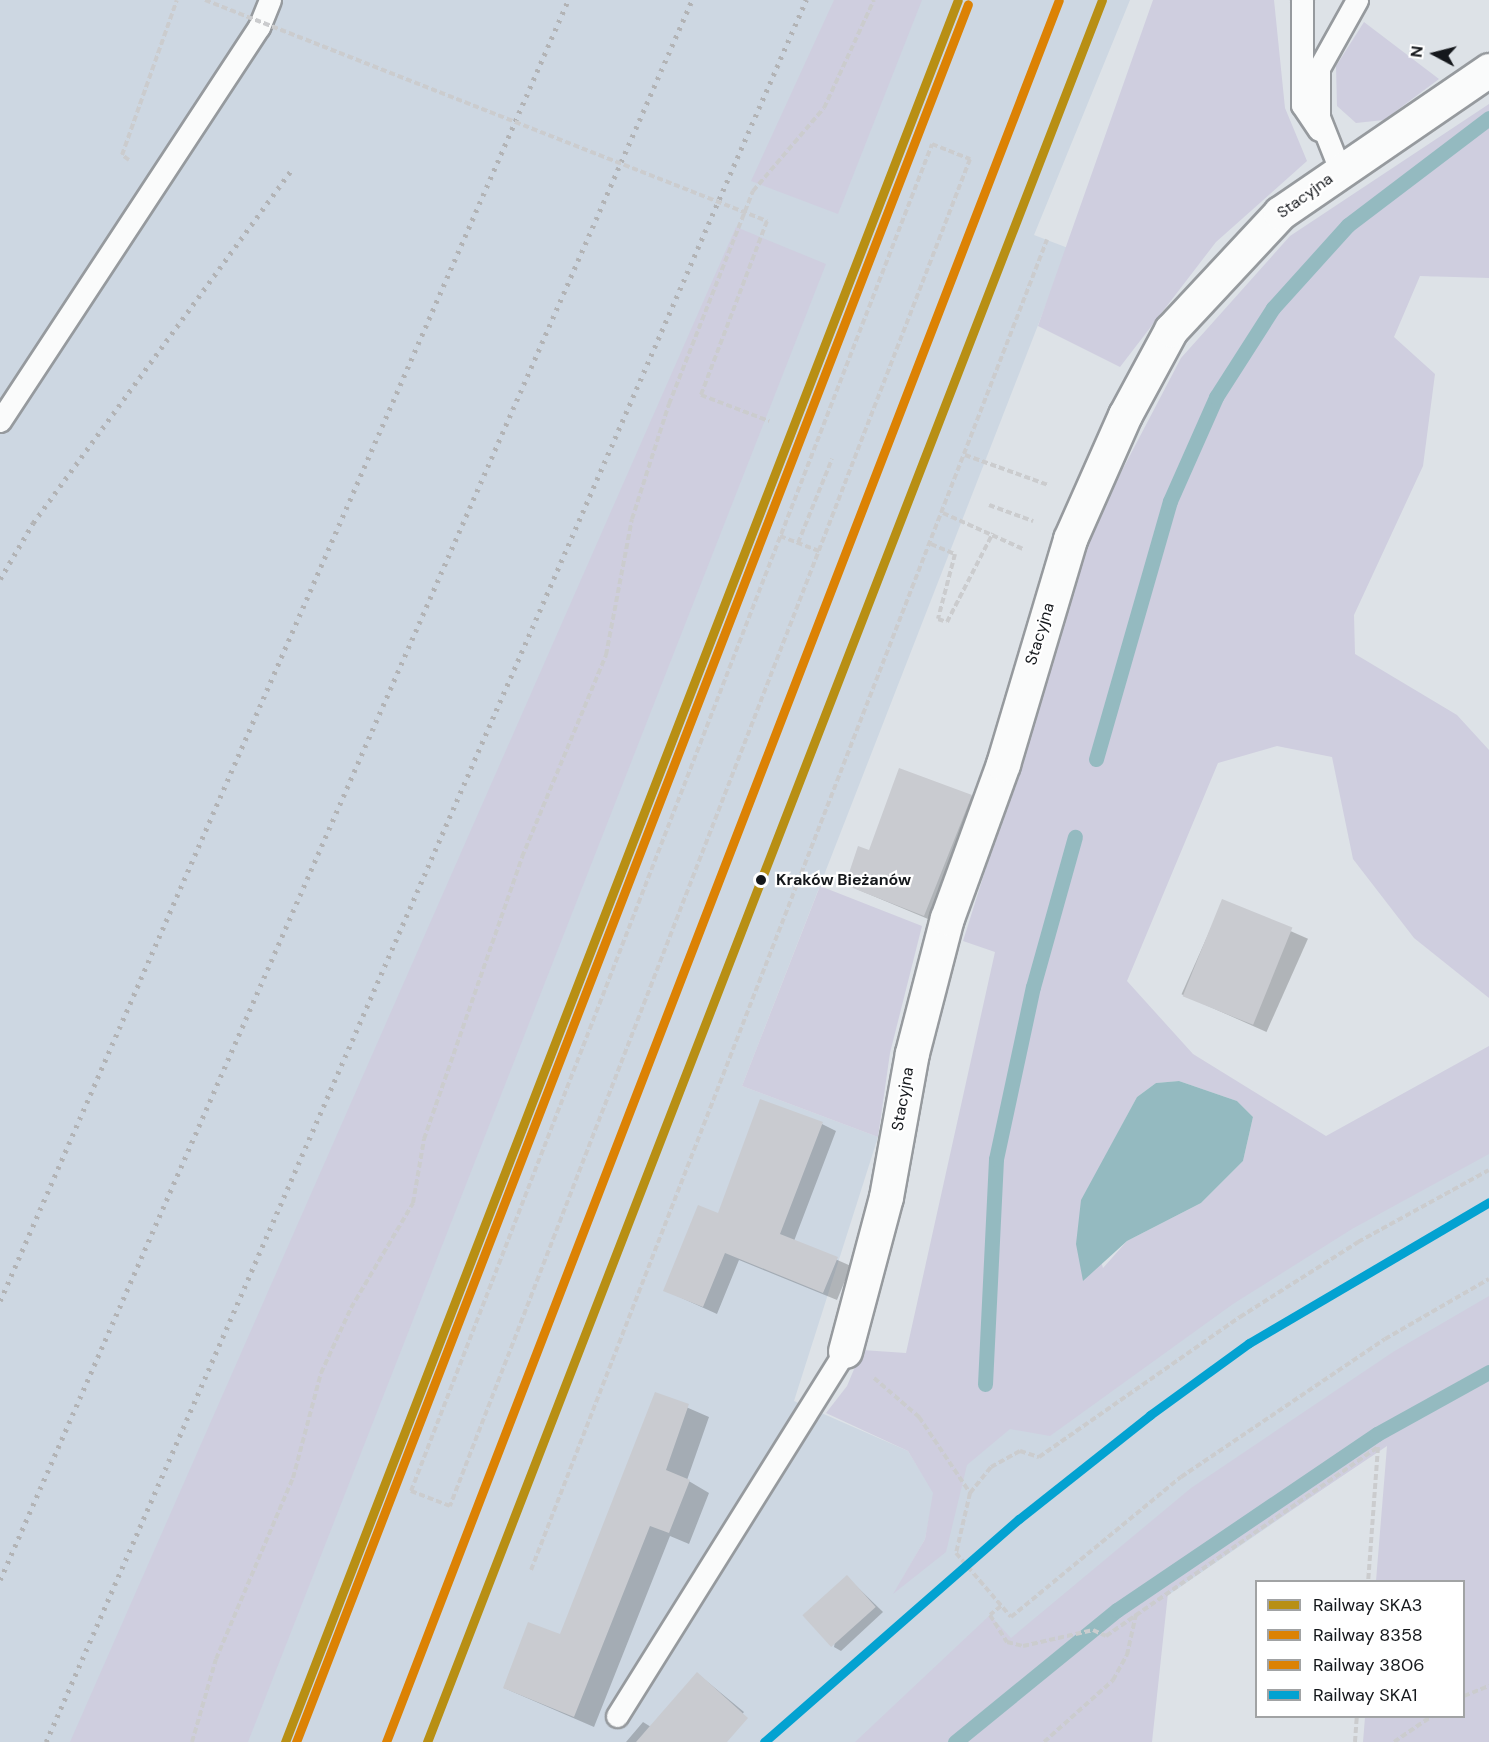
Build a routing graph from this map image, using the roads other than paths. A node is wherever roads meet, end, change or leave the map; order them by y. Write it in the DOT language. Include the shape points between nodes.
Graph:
graph roads {
  1 [pos="270,0"];
  2 [pos="1302,0"];
  3 [pos="1357,0"];
  4 [pos="1489,70"];
  5 [pos="1324,137"];
  6 [pos="1340,170"];
  7 [pos="0,421"];
  8 [pos="845,1351"];
  9 [pos="617,1716"];
  1 -- 7 [label="lane" via="259,27"];
  2 -- 5 [label="lane" via="1302,105"];
  3 -- 5 [label="lane" via="1318,68"];
  4 -- 6 [label="street, Stacyjna"];
  5 -- 6 [label="lane"];
  6 -- 8 [label="street, Stacyjna" via="1280,213 1171,330 1084,504 1003,764 947,918 912,1053 886,1197"];
  8 -- 9 [label="lane"];
}
